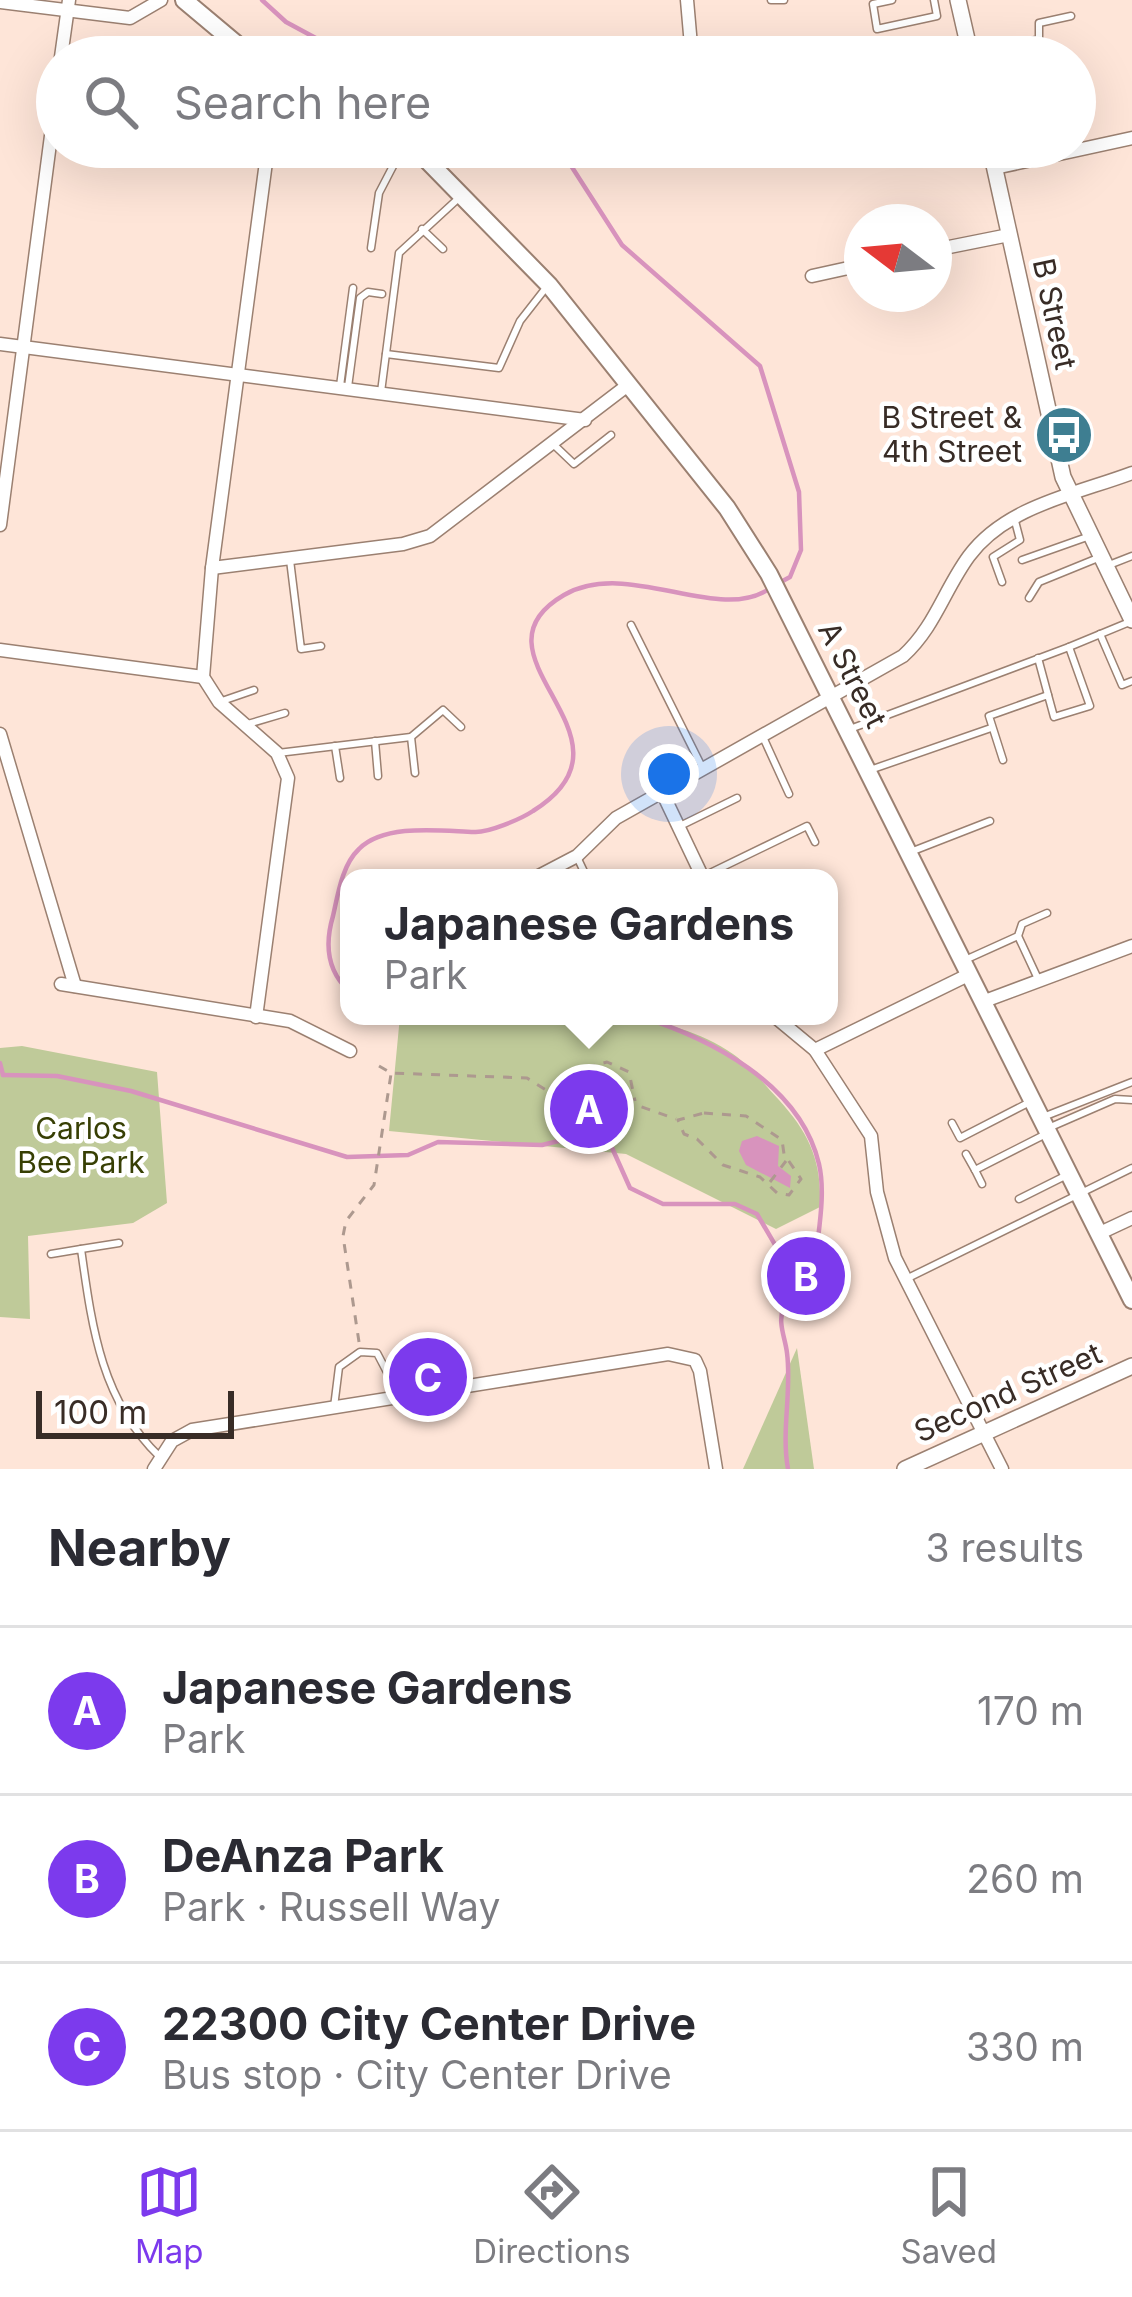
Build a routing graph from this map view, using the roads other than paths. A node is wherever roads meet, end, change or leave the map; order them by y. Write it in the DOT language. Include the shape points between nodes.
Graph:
graph roads {
  1 [pos="161,0"];
  2 [pos="184,0"];
  3 [pos="687,0"];
  4 [pos="771,0"];
  5 [pos="784,0"];
  6 [pos="892,0"];
  7 [pos="934,0"];
  8 [pos="0,2"];
  9 [pos="68,6"];
  10 [pos="960,6"];
  11 [pos="938,16"];
  12 [pos="1071,16"];
  13 [pos="64,36"];
  14 [pos="227,36"];
  15 [pos="690,36"];
  16 [pos="966,36"];
  17 [pos="1039,36"];
  18 [pos="1132,138"];
  19 [pos="1096,146"];
  20 [pos="47,168"];
  21 [pos="265,168"];
  22 [pos="392,168"];
  23 [pos="437,168"];
  24 [pos="995,168"];
  25 [pos="464,193"];
  26 [pos="422,229"];
  27 [pos="1009,235"];
  28 [pos="952,246"];
  29 [pos="371,248"];
  30 [pos="443,249"];
  31 [pos="844,270"];
  32 [pos="812,276"];
  33 [pos="549,285"];
  34 [pos="353,288"];
  35 [pos="382,294"];
  36 [pos="0,344"];
  37 [pos="23,346"];
  38 [pos="386,354"];
  39 [pos="237,375"];
  40 [pos="628,385"];
  41 [pos="344,387"];
  42 [pos="381,392"];
  43 [pos="585,420"];
  44 [pos="611,435"];
  45 [pos="552,443"];
  46 [pos="1132,472"];
  47 [pos="1071,494"];
  48 [pos="1014,518"];
  49 [pos="0,525"];
  50 [pos="1090,536"];
  51 [pos="983,541"];
  52 [pos="1132,556"];
  53 [pos="993,557"];
  54 [pos="290,560"];
  55 [pos="1022,560"];
  56 [pos="1103,562"];
  57 [pos="212,568"];
  58 [pos="1002,582"];
  59 [pos="1029,598"];
  60 [pos="1131,616"];
  61 [pos="631,625"];
  62 [pos="1100,634"];
  63 [pos="321,646"];
  64 [pos="1069,647"];
  65 [pos="0,650"];
  66 [pos="1038,658"];
  67 [pos="203,677"];
  68 [pos="1132,681"];
  69 [pos="254,690"];
  70 [pos="1048,695"];
  71 [pos="832,697"];
  72 [pos="219,702"];
  73 [pos="285,713"];
  74 [pos="245,725"];
  75 [pos="461,727"];
  76 [pos="992,727"];
  77 [pos="850,729"];
  78 [pos="0,734"];
  79 [pos="411,737"];
  80 [pos="763,737"];
  81 [pos="375,741"];
  82 [pos="335,746"];
  83 [pos="277,753"];
  84 [pos="1003,760"];
  85 [pos="703,770"];
  86 [pos="870,770"];
  87 [pos="415,773"];
  88 [pos="378,776"];
  89 [pos="340,778"];
  90 [pos="662,792"];
  91 [pos="789,794"];
  92 [pos="737,799"];
  93 [pos="989,821"];
  94 [pos="679,827"];
  95 [pos="815,842"];
  96 [pos="910,853"];
  97 [pos="577,856"];
  98 [pos="552,869"];
  99 [pos="583,869"];
  100 [pos="699,869"];
  101 [pos="721,869"];
  102 [pos="1047,913"];
  103 [pos="1018,936"];
  104 [pos="1132,946"];
  105 [pos="965,968"];
  106 [pos="1039,981"];
  107 [pos="982,1002"];
  108 [pos="256,1017"];
  109 [pos="785,1025"];
  110 [pos="815,1050"];
  111 [pos="350,1052"];
  112 [pos="1132,1082"];
  113 [pos="1132,1100"];
  114 [pos="1041,1121"];
  115 [pos="952,1123"];
  116 [pos="966,1154"];
  117 [pos="1132,1168"];
  118 [pos="975,1170"];
  119 [pos="1070,1173"];
  120 [pos="982,1184"];
  121 [pos="1080,1193"];
  122 [pos="1019,1199"];
  123 [pos="1132,1218"];
  124 [pos="1100,1233"];
  125 [pos="119,1243"];
  126 [pos="81,1249"];
  127 [pos="51,1254"];
  128 [pos="906,1280"];
  129 [pos="1132,1300"];
  130 [pos="1132,1366"];
  131 [pos="400,1398"];
  132 [pos="334,1411"];
  133 [pos="986,1436"];
  134 [pos="156,1463"];
  135 [pos="716,1469"];
  136 [pos="905,1469"];
  137 [pos="1002,1469"];
  1 -- 9 [label="street" via="130,18"];
  2 -- 14 [label="main road"];
  3 -- 15 [label="street"];
  4 -- 5 [label="lane"];
  6 -- 11 [label="lane" via="873,4 878,29"];
  7 -- 11 [label="lane"];
  8 -- 9 [label="street"];
  9 -- 13 [label="street"];
  10 -- 11 [label="lane"];
  10 -- 16 [label="street"];
  12 -- 17 [label="lane" via="1039,23"];
  18 -- 19 [label="street"];
  20 -- 37 [label="street"];
  21 -- 39 [label="street"];
  22 -- 29 [label="lane"];
  23 -- 25 [label="main road, A Street"];
  24 -- 27 [label="street, B Street"];
  25 -- 26 [label="lane"];
  25 -- 33 [label="main road, A Street"];
  26 -- 30 [label="lane"];
  26 -- 38 [label="lane" via="399,253"];
  27 -- 28 [label="street"];
  27 -- 47 [label="street, B Street"];
  31 -- 32 [label="street"];
  33 -- 38 [label="lane" via="532,300 499,368"];
  33 -- 40 [label="main road, A Street"];
  34 -- 41 [label="lane"];
  35 -- 41 [label="lane" via="360,298"];
  36 -- 37 [label="street"];
  37 -- 39 [label="street"];
  37 -- 49 [label="street"];
  38 -- 42 [label="lane"];
  39 -- 41 [label="street"];
  39 -- 57 [label="street"];
  40 -- 43 [label="street"];
  40 -- 71 [label="main road, A Street" via="727,508"];
  41 -- 42 [label="street"];
  42 -- 43 [label="street"];
  43 -- 45 [label="street"];
  44 -- 45 [label="lane" via="574,464"];
  45 -- 54 [label="street" via="430,536"];
  46 -- 47 [label="street"];
  47 -- 48 [label="street"];
  47 -- 50 [label="street, B Street"];
  48 -- 51 [label="street"];
  48 -- 53 [label="lane" via="1021,540"];
  50 -- 55 [label="lane"];
  50 -- 56 [label="street, B Street"];
  51 -- 53 [label="lane"];
  51 -- 71 [label="street" via="911,649"];
  52 -- 56 [label="lane"];
  53 -- 58 [label="lane"];
  54 -- 57 [label="street"];
  54 -- 63 [label="lane" via="301,649"];
  56 -- 59 [label="lane" via="1039,582"];
  56 -- 60 [label="street, B Street"];
  57 -- 67 [label="street"];
  60 -- 62 [label="lane"];
  61 -- 85 [label="lane"];
  62 -- 64 [label="lane"];
  62 -- 68 [label="lane" via="1122,685"];
  64 -- 66 [label="lane"];
  64 -- 70 [label="lane" via="1090,706 1054,717"];
  65 -- 67 [label="street"];
  66 -- 70 [label="lane"];
  66 -- 77 [label="lane"];
  67 -- 72 [label="street"];
  69 -- 72 [label="lane"];
  70 -- 76 [label="lane" via="988,716"];
  71 -- 77 [label="main road, A Street"];
  71 -- 80 [label="street"];
  72 -- 74 [label="street"];
  73 -- 74 [label="lane"];
  74 -- 83 [label="street"];
  75 -- 79 [label="lane" via="442,710"];
  76 -- 84 [label="lane"];
  76 -- 86 [label="lane"];
  77 -- 86 [label="main road, A Street"];
  78 -- 108 [label="street" via="68,985"];
  79 -- 81 [label="lane"];
  79 -- 87 [label="lane"];
  80 -- 85 [label="street"];
  80 -- 91 [label="lane"];
  81 -- 82 [label="lane"];
  81 -- 88 [label="lane"];
  82 -- 83 [label="lane"];
  82 -- 89 [label="lane"];
  83 -- 108 [label="street" via="288,778"];
  85 -- 90 [label="street"];
  86 -- 96 [label="main road, A Street"];
  90 -- 94 [label="street"];
  90 -- 97 [label="street" via="616,818"];
  92 -- 94 [label="lane"];
  93 -- 96 [label="lane"];
  94 -- 100 [label="street"];
  95 -- 101 [label="lane" via="807,826"];
  96 -- 105 [label="main road, A Street"];
  97 -- 98 [label="street"];
  97 -- 99 [label="lane"];
  102 -- 103 [label="lane" via="1022,924"];
  103 -- 105 [label="lane"];
  103 -- 106 [label="lane"];
  104 -- 106 [label="street"];
  105 -- 107 [label="main road, A Street"];
  105 -- 110 [label="street"];
  106 -- 107 [label="street"];
  107 -- 114 [label="main road, A Street"];
  108 -- 111 [label="street" via="290,1022"];
  109 -- 110 [label="street"];
  110 -- 128 [label="street" via="871,1136 877,1192"];
  112 -- 114 [label="lane"];
  113 -- 114 [label="lane"];
  114 -- 115 [label="lane" via="960,1138"];
  114 -- 118 [label="lane"];
  114 -- 119 [label="main road, A Street"];
  116 -- 118 [label="lane"];
  117 -- 121 [label="lane"];
  118 -- 120 [label="lane"];
  119 -- 121 [label="main road, A Street"];
  119 -- 122 [label="lane"];
  121 -- 124 [label="main road, A Street"];
  121 -- 128 [label="lane"];
  123 -- 124 [label="street"];
  124 -- 129 [label="main road, A Street"];
  125 -- 126 [label="lane"];
  126 -- 127 [label="lane"];
  126 -- 134 [label="lane" via="110,1390"];
  128 -- 133 [label="street"];
  130 -- 133 [label="street, Second Street"];
  131 -- 132 [label="street"];
  131 -- 132 [label="lane" via="377,1353 361,1352 339,1366"];
  131 -- 135 [label="street" via="645,1355 686,1356 700,1371"];
  132 -- 134 [label="street" via="192,1430"];
  133 -- 136 [label="street, Second Street"];
  133 -- 137 [label="street"];
}
